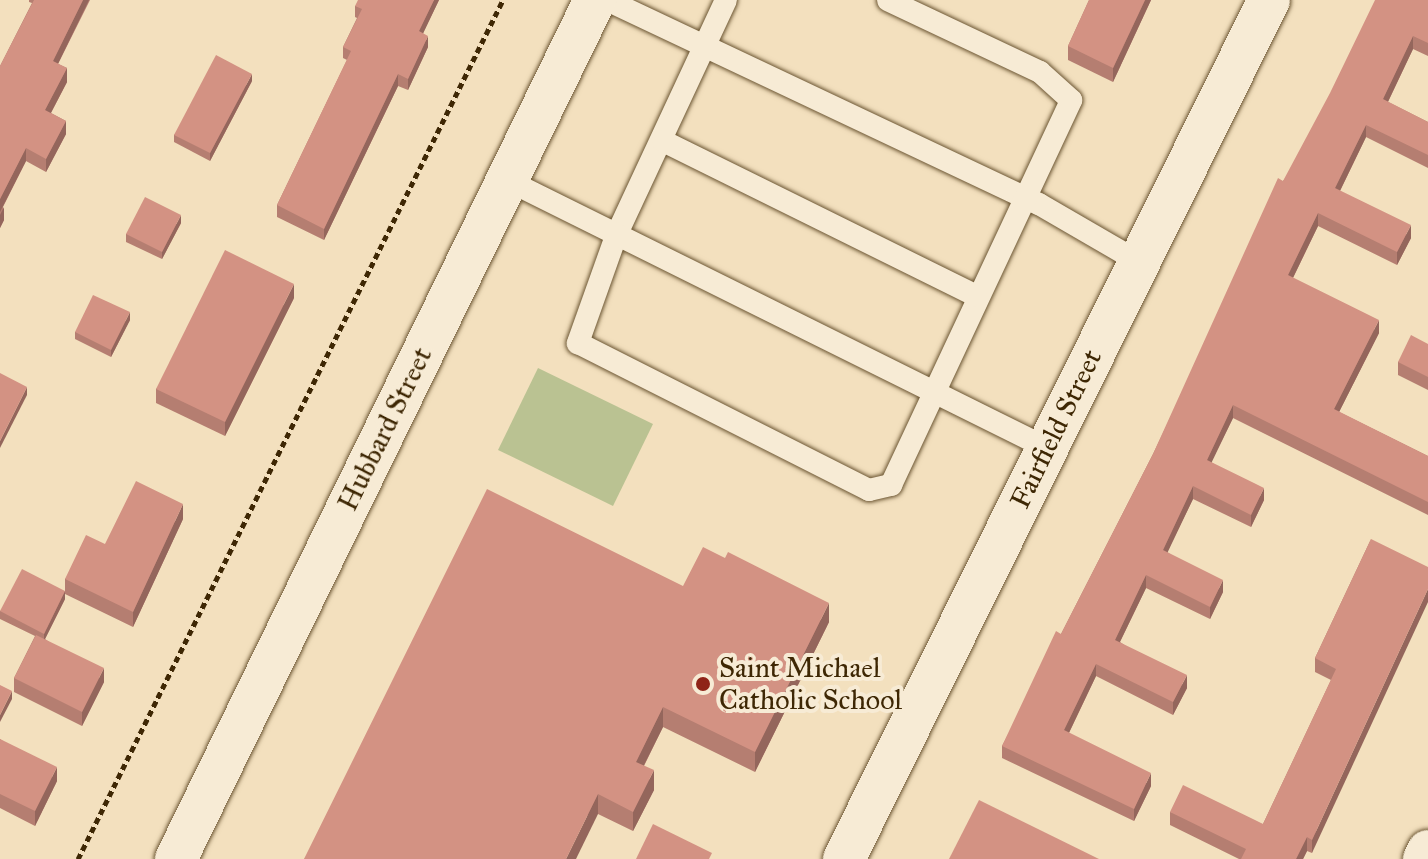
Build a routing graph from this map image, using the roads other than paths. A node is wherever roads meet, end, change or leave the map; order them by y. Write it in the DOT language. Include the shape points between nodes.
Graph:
graph roads {
  1 [pos="595,0"];
  2 [pos="607,0"];
  3 [pos="726,0"];
  4 [pos="888,0"];
  5 [pos="1269,0"];
  6 [pos="702,46"];
  7 [pos="663,141"];
  8 [pos="507,180"];
  9 [pos="1022,195"];
  10 [pos="616,236"];
  11 [pos="1139,262"];
  12 [pos="976,296"];
  13 [pos="932,391"];
  14 [pos="1047,448"];
  15 [pos="1428,851"];
  16 [pos="176,859"];
  17 [pos="844,859"];
  18 [pos="1424,859"];
  1 -- 8 [label="street, Hubbard Street"];
  2 -- 6 [label="lane"];
  3 -- 6 [label="lane"];
  4 -- 9 [label="lane" via="1040,72 1071,100"];
  5 -- 11 [label="street, Fairfield Street"];
  6 -- 7 [label="lane"];
  6 -- 9 [label="lane"];
  7 -- 10 [label="lane"];
  7 -- 12 [label="lane"];
  8 -- 10 [label="lane"];
  8 -- 16 [label="street, Hubbard Street"];
  9 -- 11 [label="lane"];
  9 -- 12 [label="lane"];
  10 -- 13 [label="lane"];
  10 -- 13 [label="lane" via="578,343 869,490 891,485"];
  11 -- 14 [label="street, Fairfield Street"];
  12 -- 13 [label="lane"];
  13 -- 14 [label="lane"];
  14 -- 17 [label="street, Fairfield Street"];
  15 -- 18 [label="street"];
}
